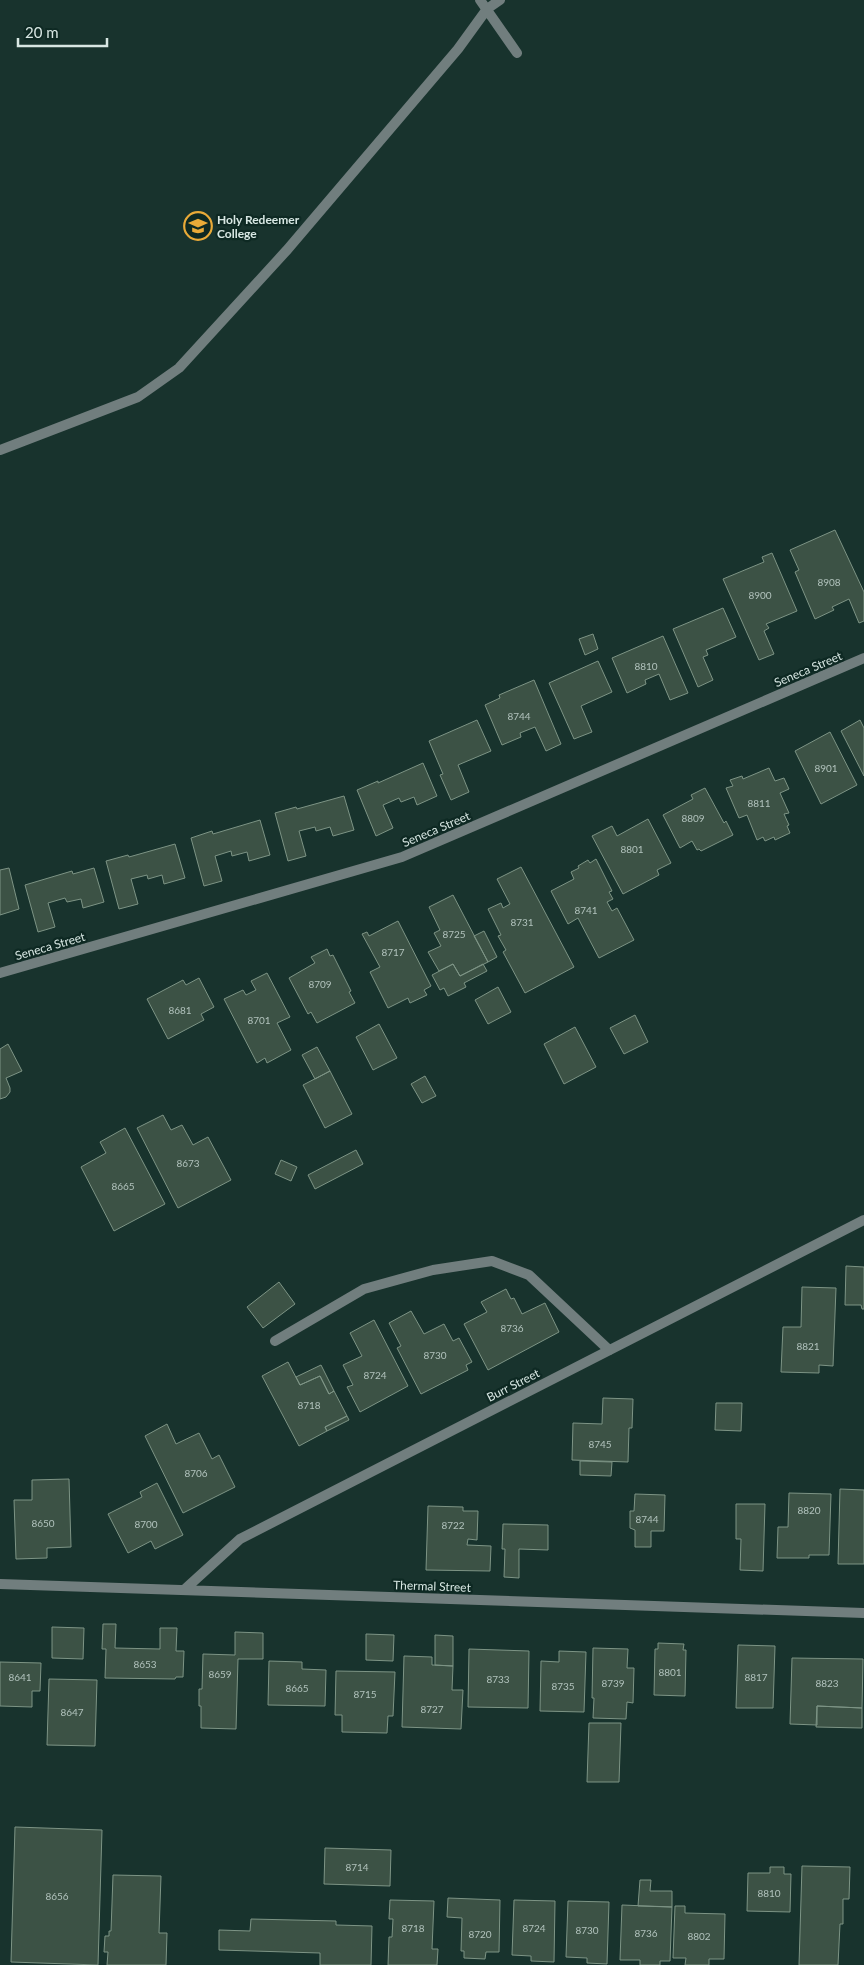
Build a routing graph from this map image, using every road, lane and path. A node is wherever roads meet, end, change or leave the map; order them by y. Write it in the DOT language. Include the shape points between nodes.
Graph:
graph roads {
  1 [pos="500,0"];
  2 [pos="484,4"];
  3 [pos="518,53"];
  4 [pos="0,450"];
  5 [pos="864,658"];
  6 [pos="0,973"];
  7 [pos="864,1220"];
  8 [pos="275,1341"];
  9 [pos="609,1350"];
  10 [pos="0,1584"];
  11 [pos="184,1590"];
  12 [pos="864,1613"];
  1 -- 2 [label="street"];
  2 -- 3 [label="street"];
  2 -- 4 [label="street" via="458,49 287,250 179,368 138,397"];
  5 -- 6 [label="street, Seneca Street" via="402,857"];
  7 -- 9 [label="street, Burr Street"];
  8 -- 9 [label="street" via="364,1289 434,1270 492,1261 529,1275"];
  9 -- 11 [label="street, Burr Street" via="240,1539"];
  10 -- 11 [label="street, Thermal Street"];
  11 -- 12 [label="street, Thermal Street"];
}
